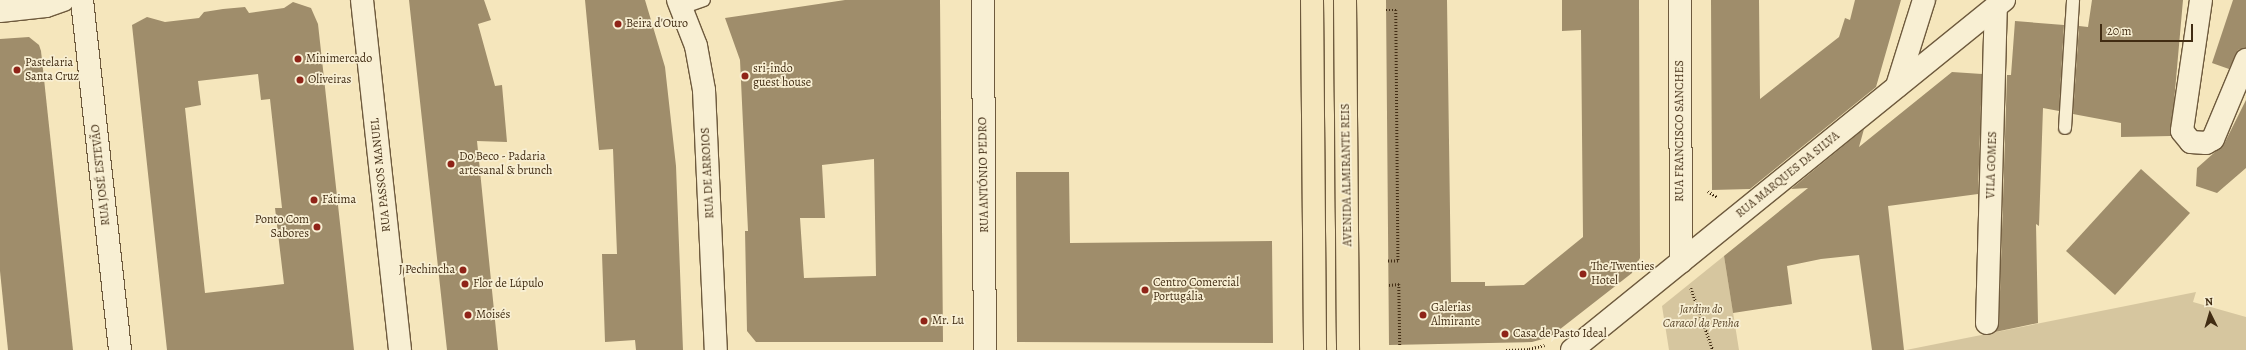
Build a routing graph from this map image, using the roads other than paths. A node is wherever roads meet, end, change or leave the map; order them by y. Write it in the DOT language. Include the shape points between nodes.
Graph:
graph roads {
  1 [pos="63,0"];
  2 [pos="82,0"];
  3 [pos="362,0"];
  4 [pos="704,0"];
  5 [pos="983,0"];
  6 [pos="1312,0"];
  7 [pos="1345,0"];
  8 [pos="1680,0"];
  9 [pos="1924,0"];
  10 [pos="2073,0"];
  11 [pos="2201,0"];
  12 [pos="680,4"];
  13 [pos="2000,4"];
  14 [pos="0,11"];
  15 [pos="2246,60"];
  16 [pos="1897,86"];
  17 [pos="2065,128"];
  18 [pos="1681,262"];
  19 [pos="1987,323"];
  20 [pos="120,350"];
  21 [pos="400,350"];
  22 [pos="716,350"];
  23 [pos="986,350"];
  24 [pos="1315,350"];
  25 [pos="1348,350"];
  26 [pos="1572,350"];
  1 -- 14 [label="street" via="46,6"];
  2 -- 20 [label="street, RUA JOSÉ ESTEVÃO"];
  3 -- 21 [label="street, RUA PASSOS MANUEL"];
  4 -- 12 [label="lane"];
  5 -- 23 [label="street, RUA ANTÓNIO PEDRO"];
  6 -- 24 [label="main road"];
  7 -- 25 [label="main road, AVENIDA ALMIRANTE REIS"];
  8 -- 18 [label="street, RUA FRANCISCO SANCHES"];
  9 -- 16 [label="street"];
  10 -- 17 [label="lane"];
  11 -- 15 [label="street" via="2182,131 2191,142 2206,143 2213,139"];
  12 -- 22 [label="street, RUA DE ARROIOS" via="696,46 704,90"];
  13 -- 16 [label="street, RUA MARQUES DA SILVA"];
  13 -- 19 [label="street, VILA GOMES"];
  16 -- 18 [label="street, RUA MARQUES DA SILVA"];
  18 -- 26 [label="street, RUA MARQUES DA SILVA"];
}
